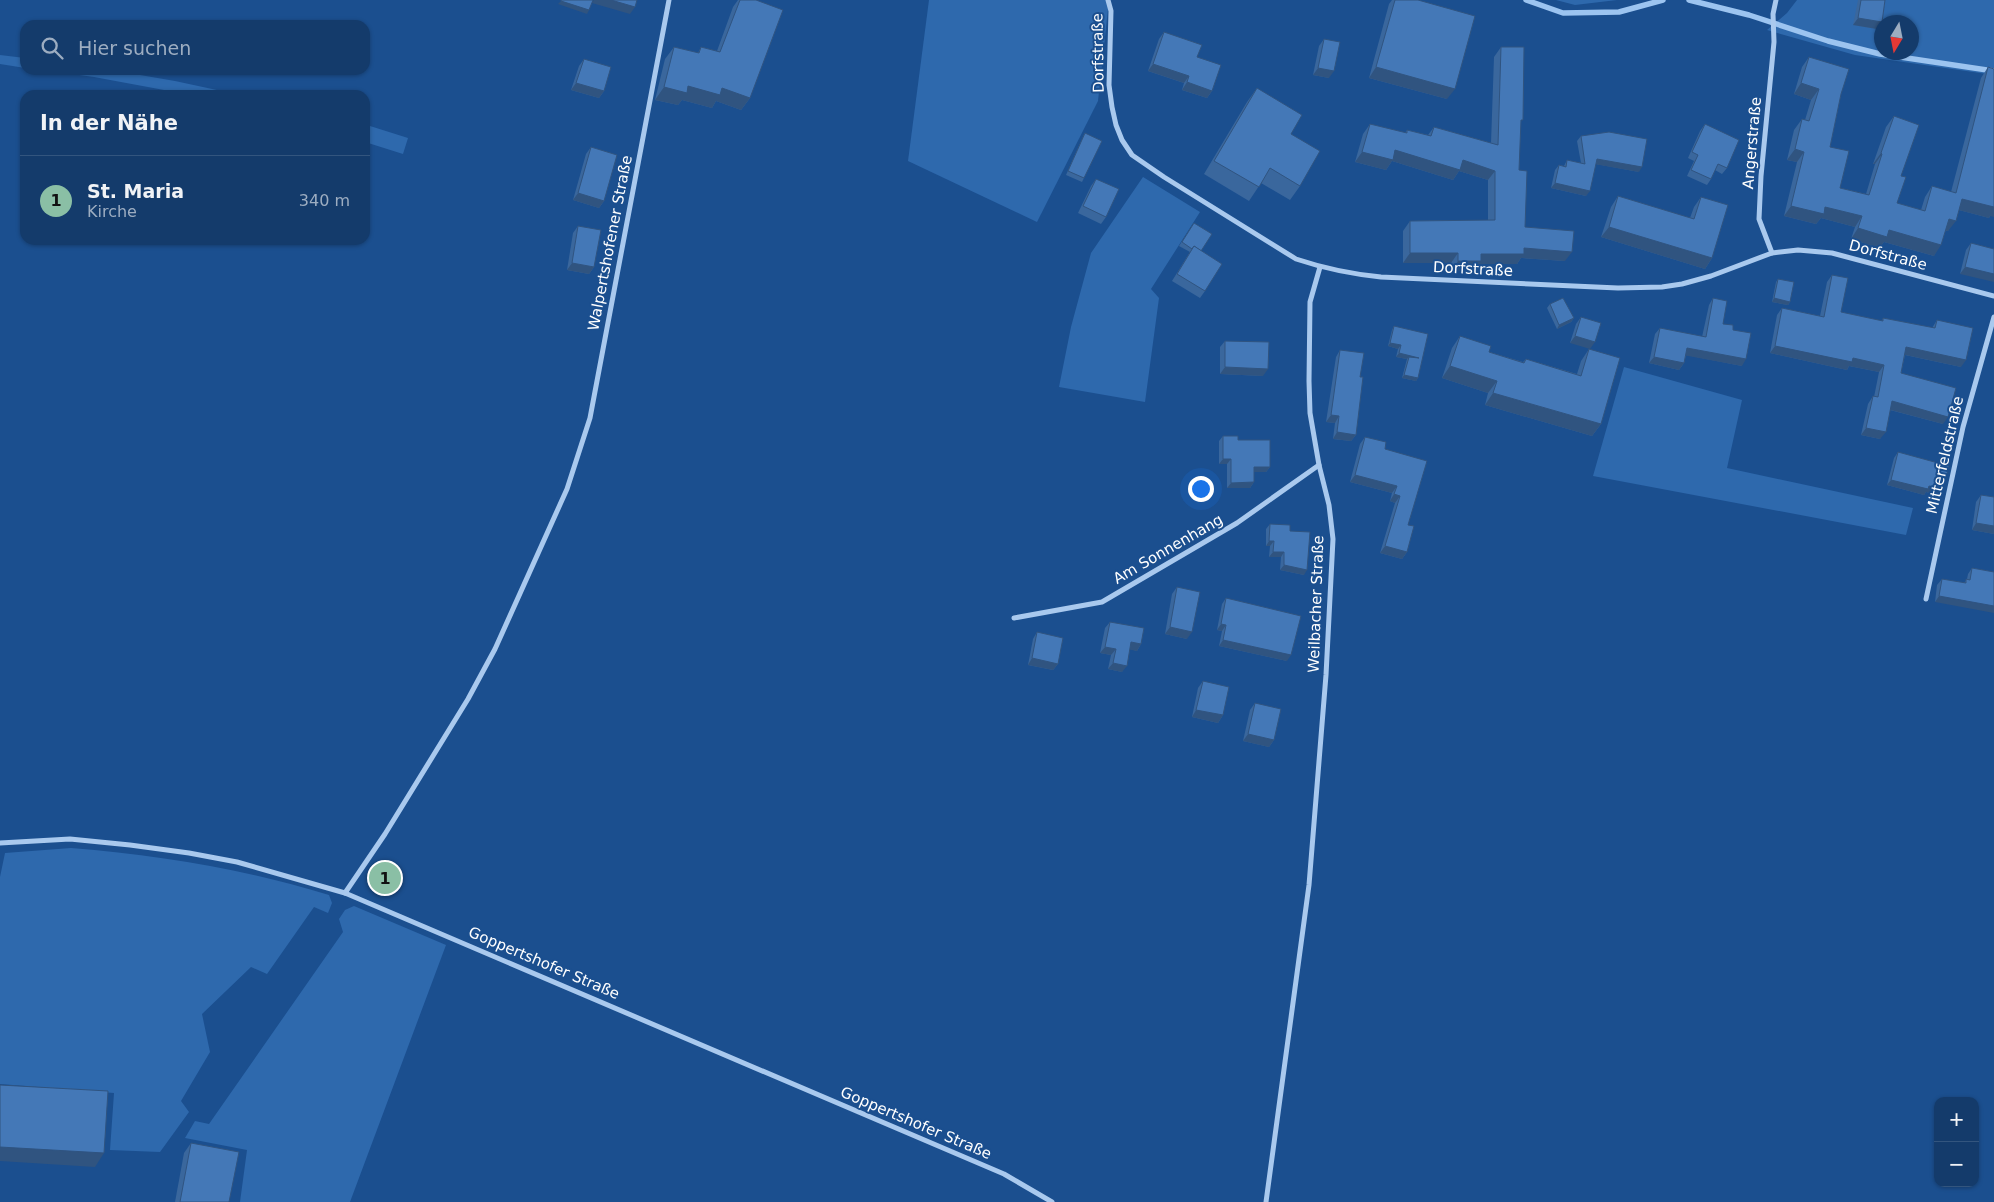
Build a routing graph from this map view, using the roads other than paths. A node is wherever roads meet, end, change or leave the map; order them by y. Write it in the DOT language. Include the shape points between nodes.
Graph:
graph roads {
  1 [pos="669,0"];
  2 [pos="1108,0"];
  3 [pos="1776,0"];
  4 [pos="1772,253"];
  5 [pos="1320,267"];
  6 [pos="1994,296"];
  7 [pos="1994,318"];
  8 [pos="1318,465"];
  9 [pos="1926,599"];
  10 [pos="1014,618"];
  11 [pos="0,843"];
  12 [pos="345,893"];
  13 [pos="1052,1202"];
  14 [pos="1266,1202"];
  1 -- 12 [label="street, Walpertshofener Straße" via="590,418 567,489 468,699"];
  2 -- 5 [label="street, Dorfstraße" via="1111,11 1109,85 1112,107 1122,140 1132,155 1296,259"];
  3 -- 4 [label="street, Angerstraße" via="1760,219"];
  4 -- 5 [label="street, Dorfstraße" via="1710,276 1662,287 1381,278"];
  4 -- 6 [label="street, Dorfstraße" via="1798,250 1832,253"];
  5 -- 8 [label="street, Weilbacher Straße" via="1310,302 1309,381"];
  7 -- 9 [label="street, Mitterfeldstraße" via="1963,427"];
  8 -- 10 [label="street, Am Sonnenhang" via="1237,522 1102,602"];
  8 -- 14 [label="street, Weilbacher Straße" via="1329,505 1333,539 1326,675 1308,885"];
  11 -- 12 [label="street, Goppertshofer Straße" via="70,840 169,850 237,862"];
  12 -- 13 [label="street, Goppertshofer Straße" via="1004,1174"];
}
